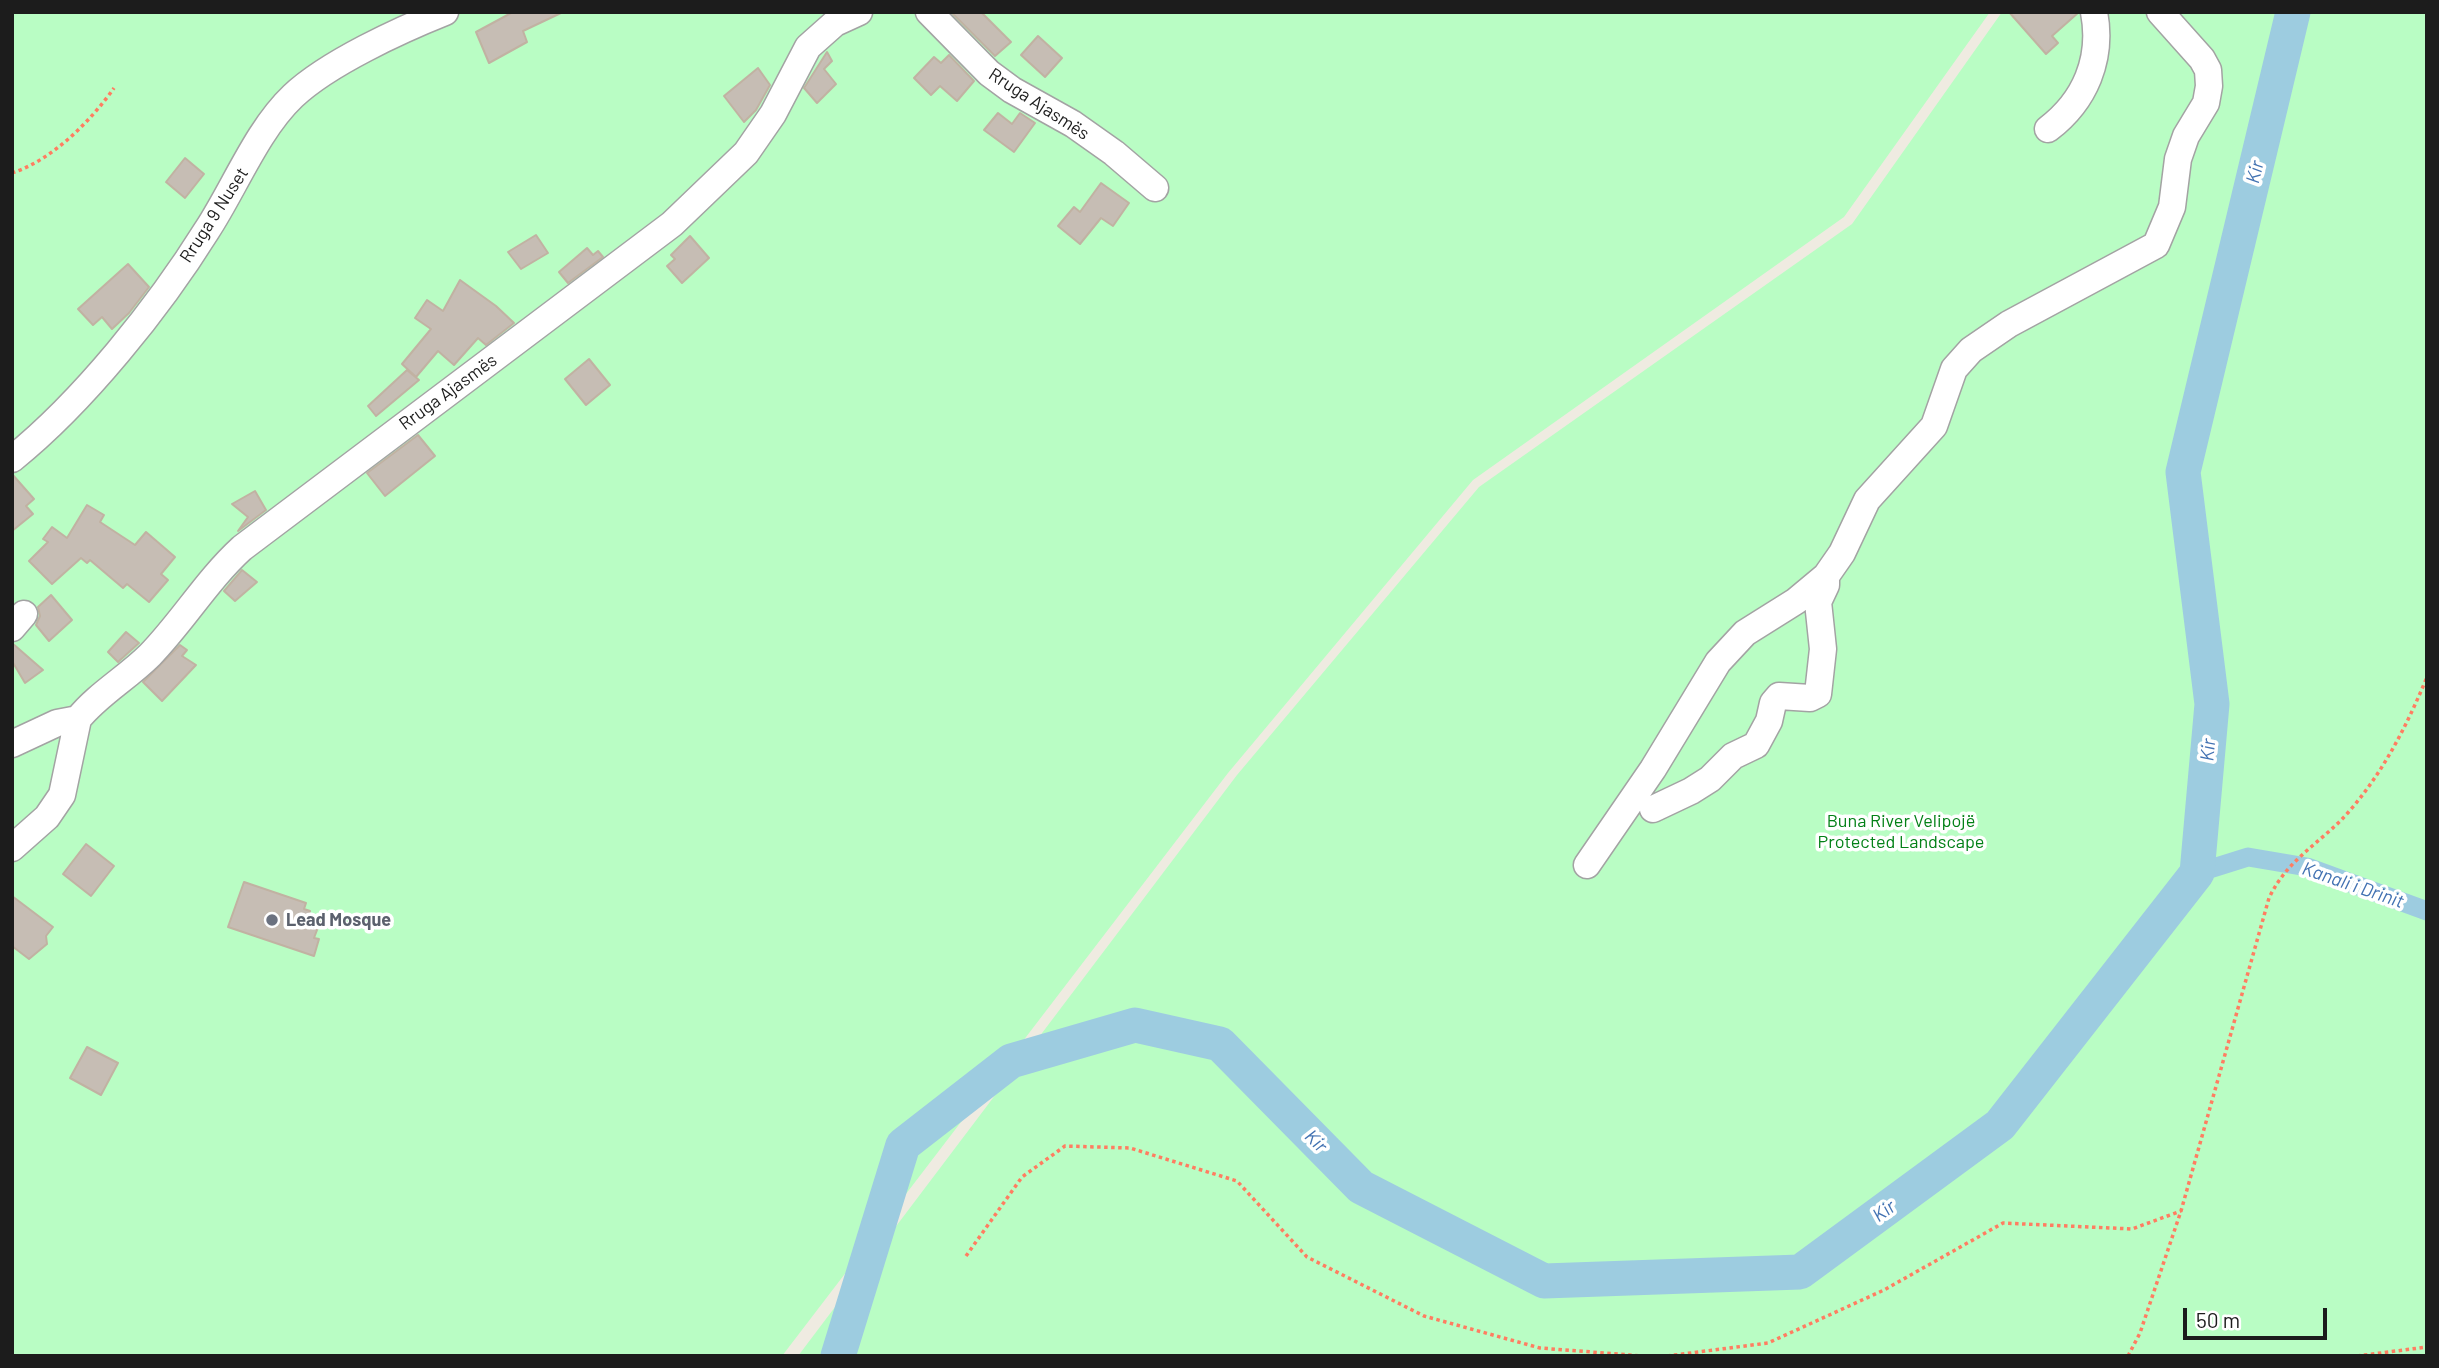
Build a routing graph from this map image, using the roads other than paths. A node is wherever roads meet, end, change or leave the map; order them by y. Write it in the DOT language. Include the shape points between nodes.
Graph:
graph roads {
  1 [pos="445,12"];
  2 [pos="859,12"];
  3 [pos="929,12"];
  4 [pos="2094,12"];
  5 [pos="2160,12"];
  6 [pos="2048,130"];
  7 [pos="1155,188"];
  8 [pos="12,459"];
  9 [pos="1826,576"];
  10 [pos="78,719"];
  11 [pos="12,744"];
  12 [pos="1653,809"];
  13 [pos="12,848"];
  14 [pos="1587,865"];
  1 -- 8 [label="street, Rruga 9 Nuset" via="328,71 291,98 204,236 136,328 64,411"];
  2 -- 10 [label="street, Rruga Ajasmës" via="835,23 808,47 773,114 746,153 672,224 243,548 148,657"];
  3 -- 7 [label="street, Rruga Ajasmës" via="989,73 1073,124"];
  4 -- 6 [label="street" via="2095,54 2086,87 2066,115"];
  5 -- 9 [label="street" via="2202,59 2209,86 2206,103 2178,159 2172,207 2157,245 2009,324 1971,350 1954,369 1934,426 1867,500"];
  9 -- 12 [label="street" via="1818,602 1823,649 1818,694 1810,698 1779,696 1756,744 1732,756 1691,792"];
  9 -- 14 [label="street" via="1745,633 1718,662"];
  10 -- 11 [label="street, Rruga Ajasmës" via="57,723"];
  10 -- 13 [label="street" via="62,795 47,817"];
}
